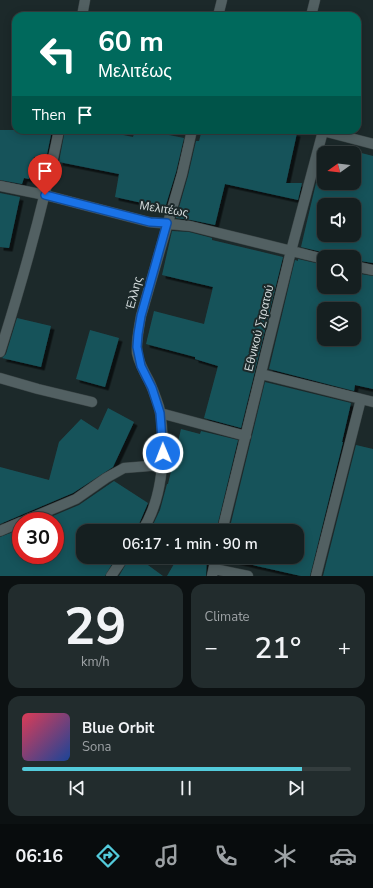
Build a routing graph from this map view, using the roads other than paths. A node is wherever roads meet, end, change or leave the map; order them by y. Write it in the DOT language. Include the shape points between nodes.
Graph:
graph roads {
  1 [pos="85,0"];
  2 [pos="222,0"];
  3 [pos="315,0"];
  4 [pos="83,12"];
  5 [pos="219,12"];
  6 [pos="312,12"];
  7 [pos="58,134"];
  8 [pos="191,134"];
  9 [pos="322,134"];
  10 [pos="335,134"];
  11 [pos="373,144"];
  12 [pos="0,186"];
  13 [pos="45,195"];
  14 [pos="167,223"];
  15 [pos="291,251"];
  16 [pos="317,257"];
  17 [pos="361,267"];
  18 [pos="373,270"];
  19 [pos="0,352"];
  20 [pos="261,374"];
  21 [pos="0,378"];
  22 [pos="361,399"];
  23 [pos="92,402"];
  24 [pos="373,402"];
  25 [pos="160,413"];
  26 [pos="246,436"];
  27 [pos="162,465"];
  28 [pos="45,512"];
  29 [pos="146,524"];
  30 [pos="224,524"];
  31 [pos="12,526"];
  32 [pos="0,531"];
  33 [pos="119,564"];
  34 [pos="213,572"];
  35 [pos="111,576"];
  36 [pos="248,576"];
  37 [pos="316,576"];
  1 -- 4 [label="street"];
  2 -- 5 [label="street"];
  3 -- 6 [label="street"];
  7 -- 13 [label="street"];
  8 -- 14 [label="street, Έλλης"];
  9 -- 15 [label="street, Εθνικού Στρατού"];
  10 -- 11 [label="street, Εθνικού Στρατού"];
  12 -- 13 [label="street, Μελιτέως"];
  13 -- 14 [label="street, Μελιτέως" via="150,222"];
  13 -- 19 [label="street"];
  14 -- 15 [label="street, Μελιτέως" via="190,226"];
  14 -- 25 [label="street, Έλλης" via="141,316 137,341 142,370 152,388"];
  15 -- 16 [label="street, Μελιτέως"];
  15 -- 20 [label="street, Εθνικού Στρατού"];
  17 -- 18 [label="street"];
  20 -- 22 [label="street"];
  20 -- 26 [label="street, Εθνικού Στρατού"];
  21 -- 23 [label="street"];
  22 -- 24 [label="street"];
  22 -- 37 [label="street"];
  25 -- 26 [label="street"];
  25 -- 27 [label="street, Έλλης" via="163,433"];
  26 -- 30 [label="street, Εθνικού Στρατού"];
  27 -- 28 [label="street" via="124,468 76,499"];
  27 -- 29 [label="street, Έλλης" via="160,486"];
  31 -- 32 [label="street"];
  33 -- 35 [label="street"];
  34 -- 36 [label="street"];
}
